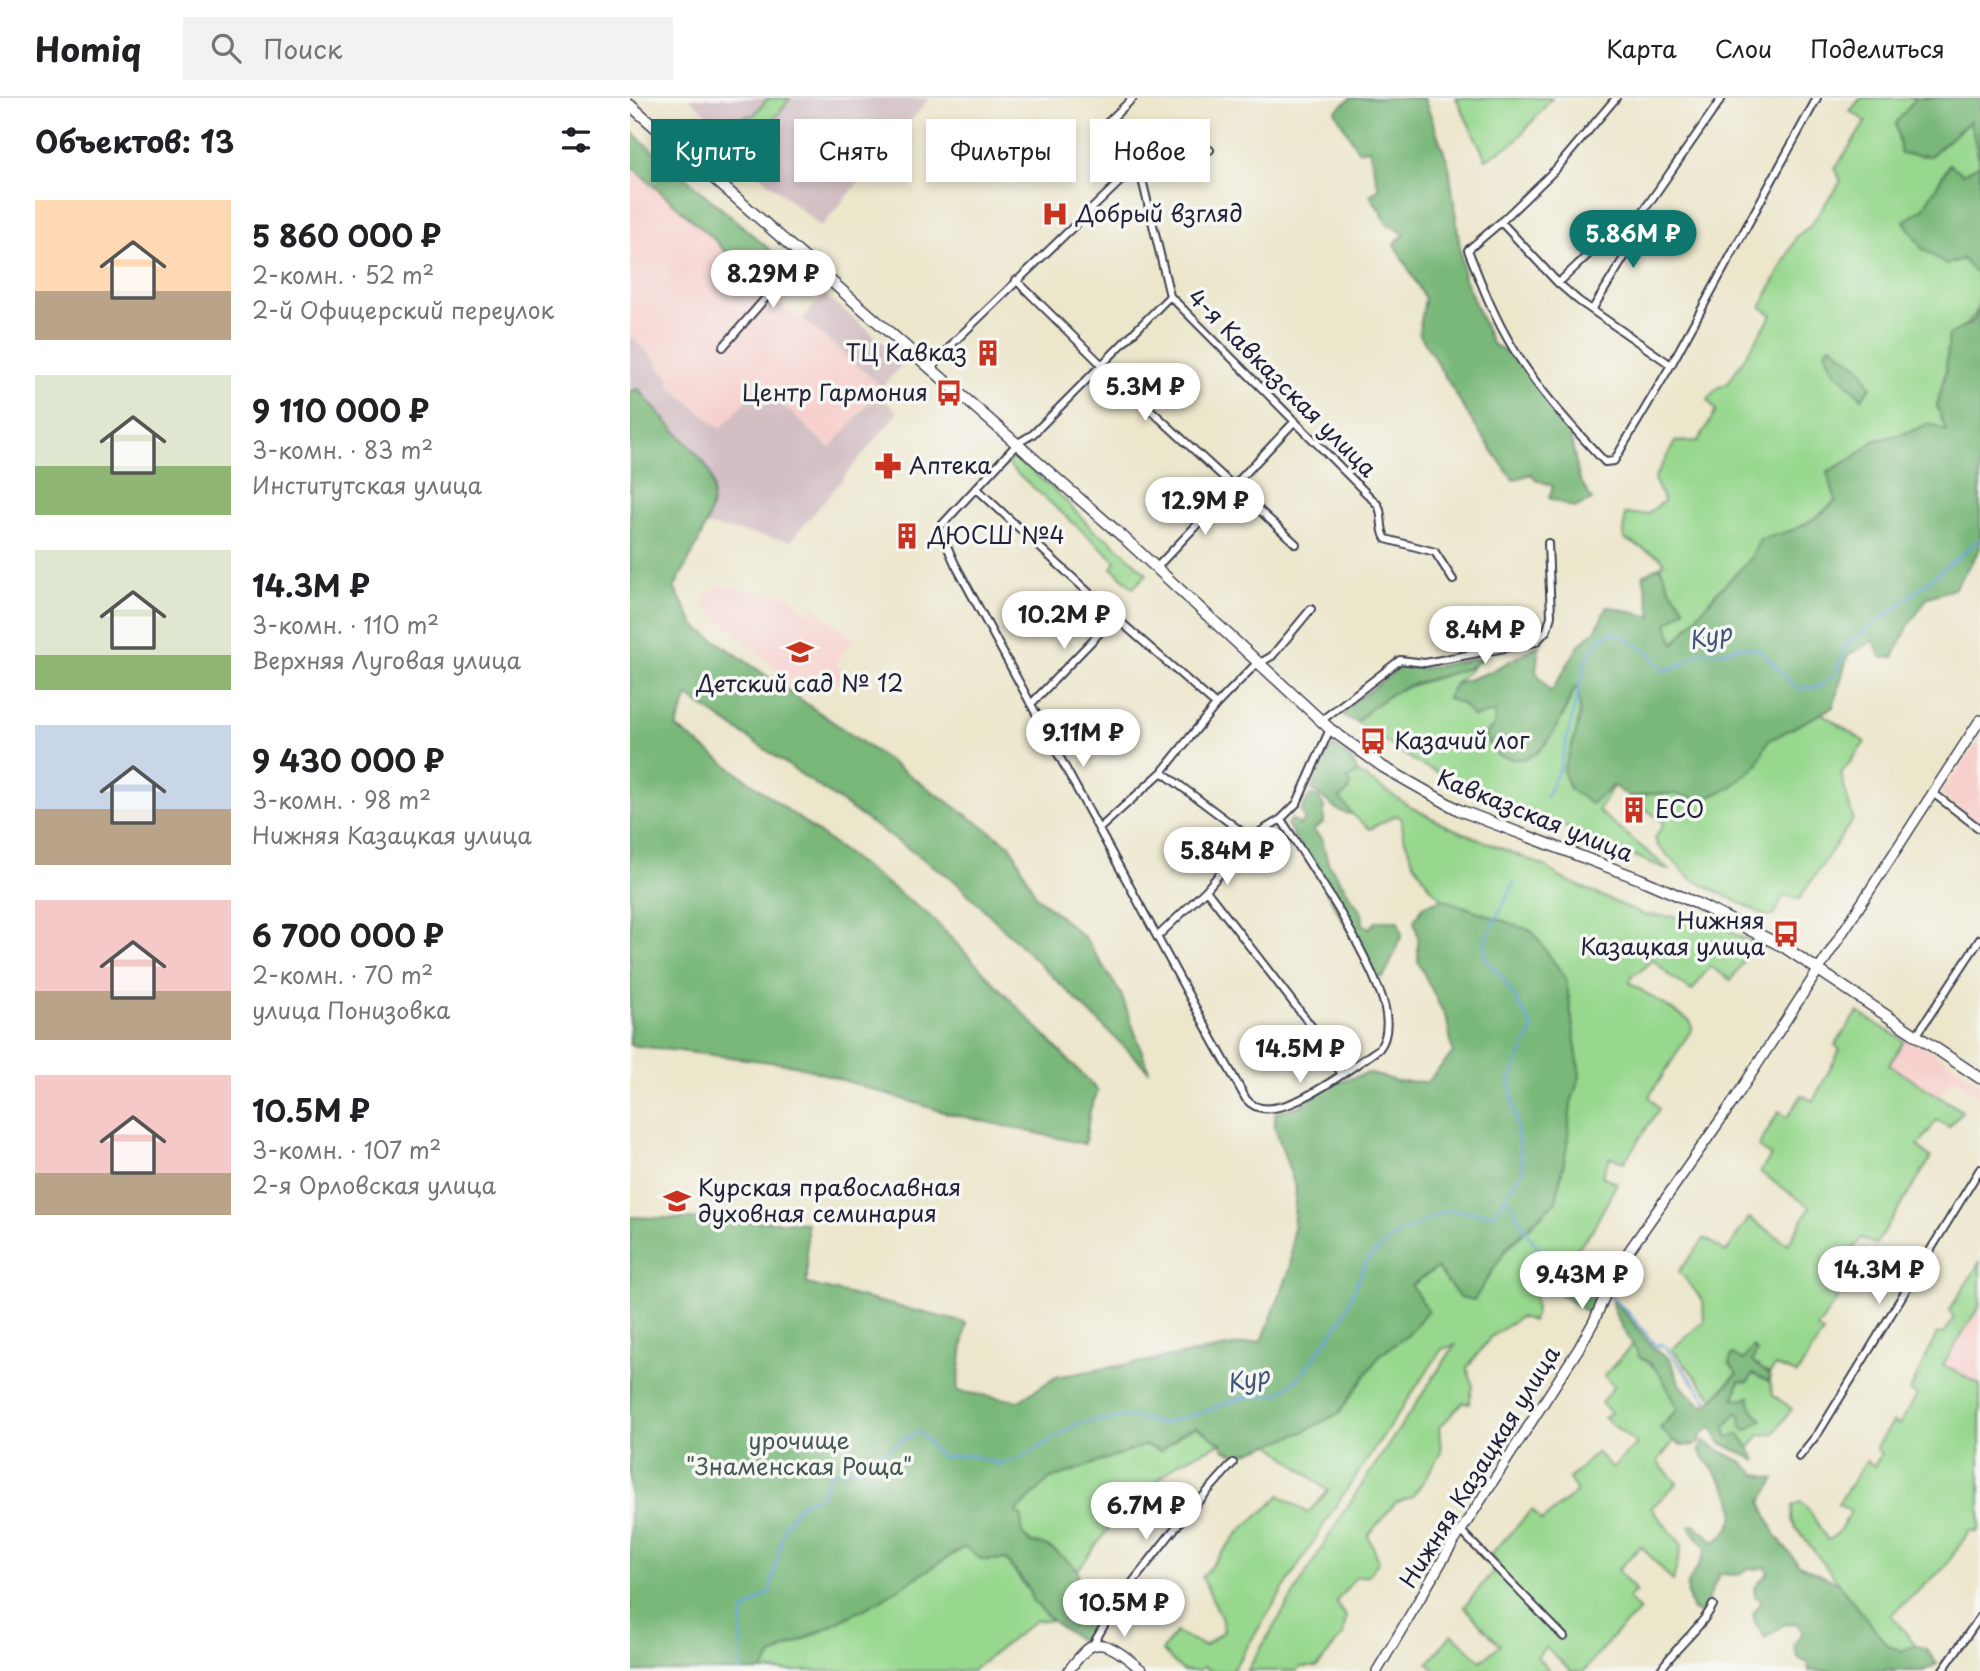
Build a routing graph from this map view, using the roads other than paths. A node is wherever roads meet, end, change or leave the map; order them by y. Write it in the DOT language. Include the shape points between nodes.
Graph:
graph roads {
  1 [pos="1133,98"];
  2 [pos="1616,98"];
  3 [pos="1722,98"];
  4 [pos="1817,98"];
  5 [pos="630,105"];
  6 [pos="1111,119"];
  7 [pos="1119,182"];
  8 [pos="1143,182"];
  9 [pos="1501,222"];
  10 [pos="1633,226"];
  11 [pos="803,255"];
  12 [pos="1016,280"];
  13 [pos="1558,283"];
  14 [pos="1170,296"];
  15 [pos="1592,310"];
  16 [pos="723,347"];
  17 [pos="1102,365"];
  18 [pos="1671,365"];
  19 [pos="932,369"];
  20 [pos="1295,421"];
  21 [pos="1018,443"];
  22 [pos="1235,487"];
  23 [pos="977,489"];
  24 [pos="1548,543"];
  25 [pos="1296,544"];
  26 [pos="1157,567"];
  27 [pos="1453,580"];
  28 [pos="1311,609"];
  29 [pos="1115,617"];
  30 [pos="1261,663"];
  31 [pos="1031,704"];
  32 [pos="1216,705"];
  33 [pos="1322,720"];
  34 [pos="1980,720"];
  35 [pos="1330,729"];
  36 [pos="1162,772"];
  37 [pos="1933,793"];
  38 [pos="1281,819"];
  39 [pos="1100,828"];
  40 [pos="1980,829"];
  41 [pos="1250,838"];
  42 [pos="1206,890"];
  43 [pos="1158,936"];
  44 [pos="1980,939"];
  45 [pos="1819,971"];
  46 [pos="1916,1036"];
  47 [pos="1341,1073"];
  48 [pos="1980,1078"];
  49 [pos="1980,1169"];
  50 [pos="1799,1457"];
  51 [pos="1233,1463"];
  52 [pos="1461,1531"];
  53 [pos="1713,1605"];
  54 [pos="1980,1617"];
  55 [pos="1564,1637"];
  56 [pos="1092,1646"];
  57 [pos="1068,1671"];
  58 [pos="1143,1671"];
  59 [pos="1377,1671"];
  60 [pos="1660,1671"];
  61 [pos="1942,1671"];
  1 -- 6 [label="street"];
  2 -- 9 [label="street" via="1556,169"];
  3 -- 10 [label="street"];
  4 -- 18 [label="street"];
  5 -- 11 [label="main road, Кавказская улица"];
  7 -- 12 [label="street"];
  8 -- 14 [label="street, 4-я Кавказская улица"];
  9 -- 13 [label="street"];
  9 -- 18 [label="street" via="1468,250 1484,292 1513,349 1551,402 1605,462 1614,461"];
  10 -- 13 [label="street" via="1612,235"];
  10 -- 15 [label="street" via="1636,238"];
  11 -- 16 [label="street"];
  11 -- 19 [label="main road, Кавказская улица"];
  12 -- 17 [label="street"];
  12 -- 19 [label="street"];
  13 -- 15 [label="street"];
  14 -- 17 [label="street"];
  14 -- 20 [label="street, 4-я Кавказская улица"];
  15 -- 18 [label="street"];
  17 -- 21 [label="street" via="1033,434"];
  17 -- 22 [label="street"];
  19 -- 21 [label="main road, Кавказская улица"];
  20 -- 22 [label="street"];
  20 -- 27 [label="street, 4-я Кавказская улица" via="1378,505 1386,539 1435,552"];
  21 -- 23 [label="street"];
  21 -- 26 [label="main road, Кавказская улица"];
  22 -- 25 [label="street"];
  22 -- 26 [label="street"];
  23 -- 29 [label="street"];
  23 -- 31 [label="street" via="939,528"];
  24 -- 33 [label="street" via="1550,616 1547,630 1536,642 1425,663 1400,660"];
  26 -- 30 [label="main road, Кавказская улица"];
  28 -- 30 [label="street"];
  29 -- 31 [label="street"];
  29 -- 32 [label="street"];
  30 -- 32 [label="street"];
  30 -- 33 [label="main road, Кавказская улица"];
  31 -- 39 [label="street"];
  32 -- 36 [label="street"];
  33 -- 35 [label="main road, Кавказская улица"];
  34 -- 37 [label="main road, Нижняя Казацкая улица"];
  35 -- 38 [label="street" via="1297,803"];
  35 -- 45 [label="main road, Кавказская улица" via="1383,768 1459,810 1699,904 1784,947"];
  36 -- 39 [label="street"];
  36 -- 41 [label="street"];
  37 -- 40 [label="street"];
  37 -- 45 [label="main road, Нижняя Казацкая улица"];
  38 -- 41 [label="street"];
  38 -- 47 [label="street" via="1340,913 1381,994 1386,1037 1379,1049"];
  39 -- 43 [label="street"];
  41 -- 42 [label="street"];
  42 -- 43 [label="street"];
  42 -- 47 [label="street" via="1312,1027"];
  43 -- 47 [label="street" via="1252,1106 1274,1109 1303,1100"];
  44 -- 46 [label="street"];
  45 -- 46 [label="main road, Кавказская улица"];
  45 -- 52 [label="main road, Нижняя Казацкая улица" via="1617,1268 1579,1348"];
  46 -- 48 [label="main road, Кавказская улица"];
  49 -- 50 [label="street" via="1819,1432"];
  51 -- 56 [label="street" via="1121,1597"];
  52 -- 55 [label="street"];
  52 -- 59 [label="main road, Нижняя Казацкая улица"];
  53 -- 60 [label="street"];
  54 -- 61 [label="street"];
  56 -- 57 [label="main road"];
  56 -- 58 [label="main road" via="1108,1647"];
}
